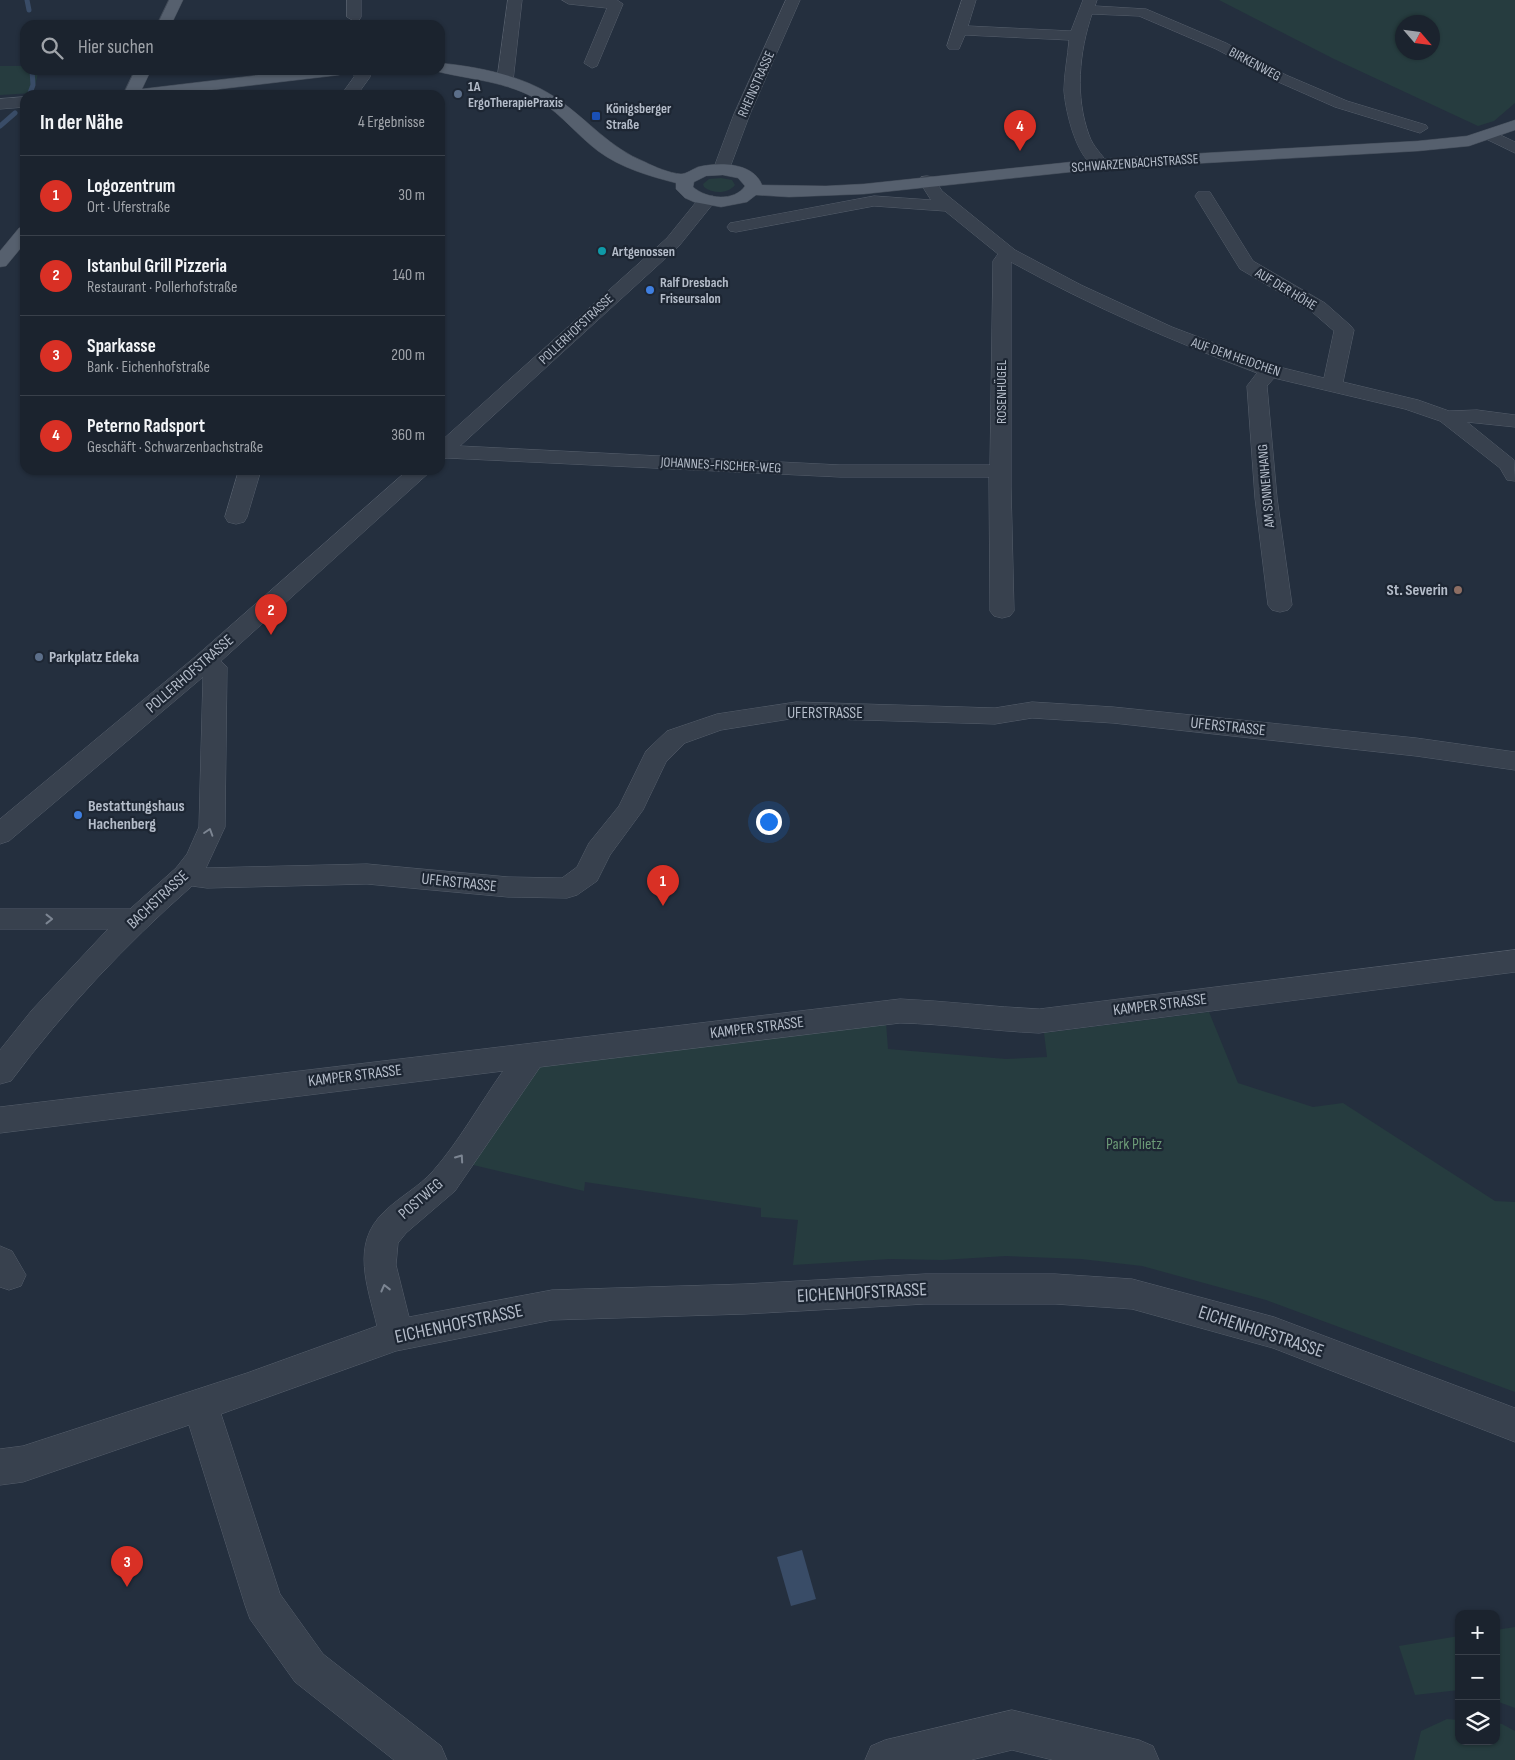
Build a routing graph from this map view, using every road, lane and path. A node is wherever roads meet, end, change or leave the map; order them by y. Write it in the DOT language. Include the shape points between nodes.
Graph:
graph roads {
  1 [pos="176,0"];
  2 [pos="354,0"];
  3 [pos="515,0"];
  4 [pos="569,0"];
  5 [pos="793,0"];
  6 [pos="969,0"];
  7 [pos="1089,5"];
  8 [pos="354,17"];
  9 [pos="166,20"];
  10 [pos="959,30"];
  11 [pos="1077,36"];
  12 [pos="954,46"];
  13 [pos="592,63"];
  14 [pos="445,68"];
  15 [pos="141,75"];
  16 [pos="297,75"];
  17 [pos="362,75"];
  18 [pos="505,81"];
  19 [pos="133,90"];
  20 [pos="173,90"];
  21 [pos="353,90"];
  22 [pos="20,102"];
  23 [pos="0,104"];
  24 [pos="1515,126"];
  25 [pos="1420,128"];
  26 [pos="1490,135"];
  27 [pos="1515,148"];
  28 [pos="1100,164"];
  29 [pos="721,170"];
  30 [pos="686,180"];
  31 [pos="926,181"];
  32 [pos="752,190"];
  33 [pos="1204,196"];
  34 [pos="707,200"];
  35 [pos="949,206"];
  36 [pos="736,227"];
  37 [pos="20,238"];
  38 [pos="1009,254"];
  39 [pos="0,262"];
  40 [pos="1269,371"];
  41 [pos="1332,385"];
  42 [pos="1447,417"];
  43 [pos="1515,421"];
  44 [pos="445,448"];
  45 [pos="445,452"];
  46 [pos="1000,471"];
  47 [pos="249,475"];
  48 [pos="415,475"];
  49 [pos="1515,475"];
  50 [pos="236,517"];
  51 [pos="1280,605"];
  52 [pos="1002,611"];
  53 [pos="204,663"];
  54 [pos="1515,760"];
  55 [pos="0,834"];
  56 [pos="186,875"];
  57 [pos="0,919"];
  58 [pos="136,919"];
  59 [pos="1515,961"];
  60 [pos="532,1054"];
  61 [pos="0,1072"];
  62 [pos="0,1120"];
  63 [pos="396,1335"];
  64 [pos="200,1403"];
  65 [pos="1515,1425"];
  66 [pos="0,1468"];
  67 [pos="427,1760"];
  68 [pos="885,1760"];
  69 [pos="1139,1760"];
  1 -- 9 [label="main road"];
  2 -- 8 [label="street"];
  3 -- 18 [label="street"];
  4 -- 13 [label="street" via="616,4"];
  5 -- 29 [label="street, RHEINSTRASSE" via="742,114"];
  6 -- 10 [label="street"];
  7 -- 11 [label="street"];
  7 -- 25 [label="street, BIRKENWEG" via="1140,12 1221,46 1280,78 1341,104"];
  10 -- 11 [label="street"];
  10 -- 12 [label="street"];
  11 -- 28 [label="street" via="1072,91 1081,135"];
  14 -- 18 [label="main road"];
  15 -- 19 [label="main road"];
  16 -- 20 [label="main road"];
  17 -- 21 [label="street"];
  18 -- 30 [label="main road" via="546,98 606,148 630,163"];
  22 -- 23 [label="street"];
  24 -- 26 [label="main road, SCHWARZENBACHSTRASSE"];
  26 -- 27 [label="street"];
  26 -- 28 [label="main road, SCHWARZENBACHSTRASSE" via="1418,146"];
  28 -- 31 [label="main road, SCHWARZENBACHSTRASSE"];
  29 -- 30 [label="main road" via="700,172"];
  29 -- 32 [label="main road" via="748,176 753,182"];
  30 -- 34 [label="main road" via="687,192"];
  31 -- 32 [label="main road, SCHWARZENBACHSTRASSE" via="821,191"];
  31 -- 35 [label="street"];
  32 -- 34 [label="main road" via="735,199"];
  33 -- 41 [label="street, AUF DER HÖHE" via="1246,265 1318,307 1344,330"];
  34 -- 44 [label="street, POLLERHOFSTRASSE" via="673,242"];
  35 -- 36 [label="street" via="874,201"];
  35 -- 38 [label="street"];
  37 -- 39 [label="main road"];
  38 -- 40 [label="street, AUF DEM HEIDCHEN" via="1156,327"];
  38 -- 46 [label="street, ROSENHÜGEL" via="1002,261"];
  40 -- 41 [label="street, AUF DEM HEIDCHEN"];
  40 -- 51 [label="street, AM SONNENHANG" via="1258,386 1266,498"];
  41 -- 42 [label="street, AUF DEM HEIDCHEN" via="1411,404"];
  42 -- 43 [label="street" via="1477,416"];
  42 -- 49 [label="street, AUF DEM HEIDCHEN" via="1507,464"];
  45 -- 46 [label="street, JOHANNES-FISCHER-WEG" via="840,471"];
  46 -- 52 [label="street, ROSENHÜGEL"];
  47 -- 50 [label="street"];
  48 -- 53 [label="street, POLLERHOFSTRASSE"];
  53 -- 55 [label="street, POLLERHOFSTRASSE"];
  56 -- 53 [label="street, BACHSTRASSE, one-way" via="200,858 212,828 215,667"];
  54 -- 56 [label="street, UFERSTRASSE" via="1113,715 1032,710 995,716 796,710 717,722 676,737 655,757 630,810 599,850 587,874 566,888 508,887 367,874 207,878"];
  56 -- 58 [label="street, BACHSTRASSE"];
  57 -- 58 [label="street, one-way"];
  58 -- 61 [label="street, BACHSTRASSE" via="42,1018"];
  59 -- 60 [label="street, KAMPER STRASSE" via="1039,1021 900,1011"];
  60 -- 62 [label="street, KAMPER STRASSE"];
  63 -- 60 [label="street, POSTWEG, one-way" via="379,1265 382,1240 394,1223 444,1181"];
  63 -- 64 [label="street, EICHENHOFSTRASSE" via="247,1390"];
  63 -- 65 [label="street, EICHENHOFSTRASSE" via="552,1305 925,1289 1055,1289 1132,1294 1274,1332"];
  64 -- 66 [label="street, EICHENHOFSTRASSE" via="23,1464"];
  64 -- 67 [label="street" via="264,1605 309,1668"];
  68 -- 69 [label="street" via="1012,1730"];
}
